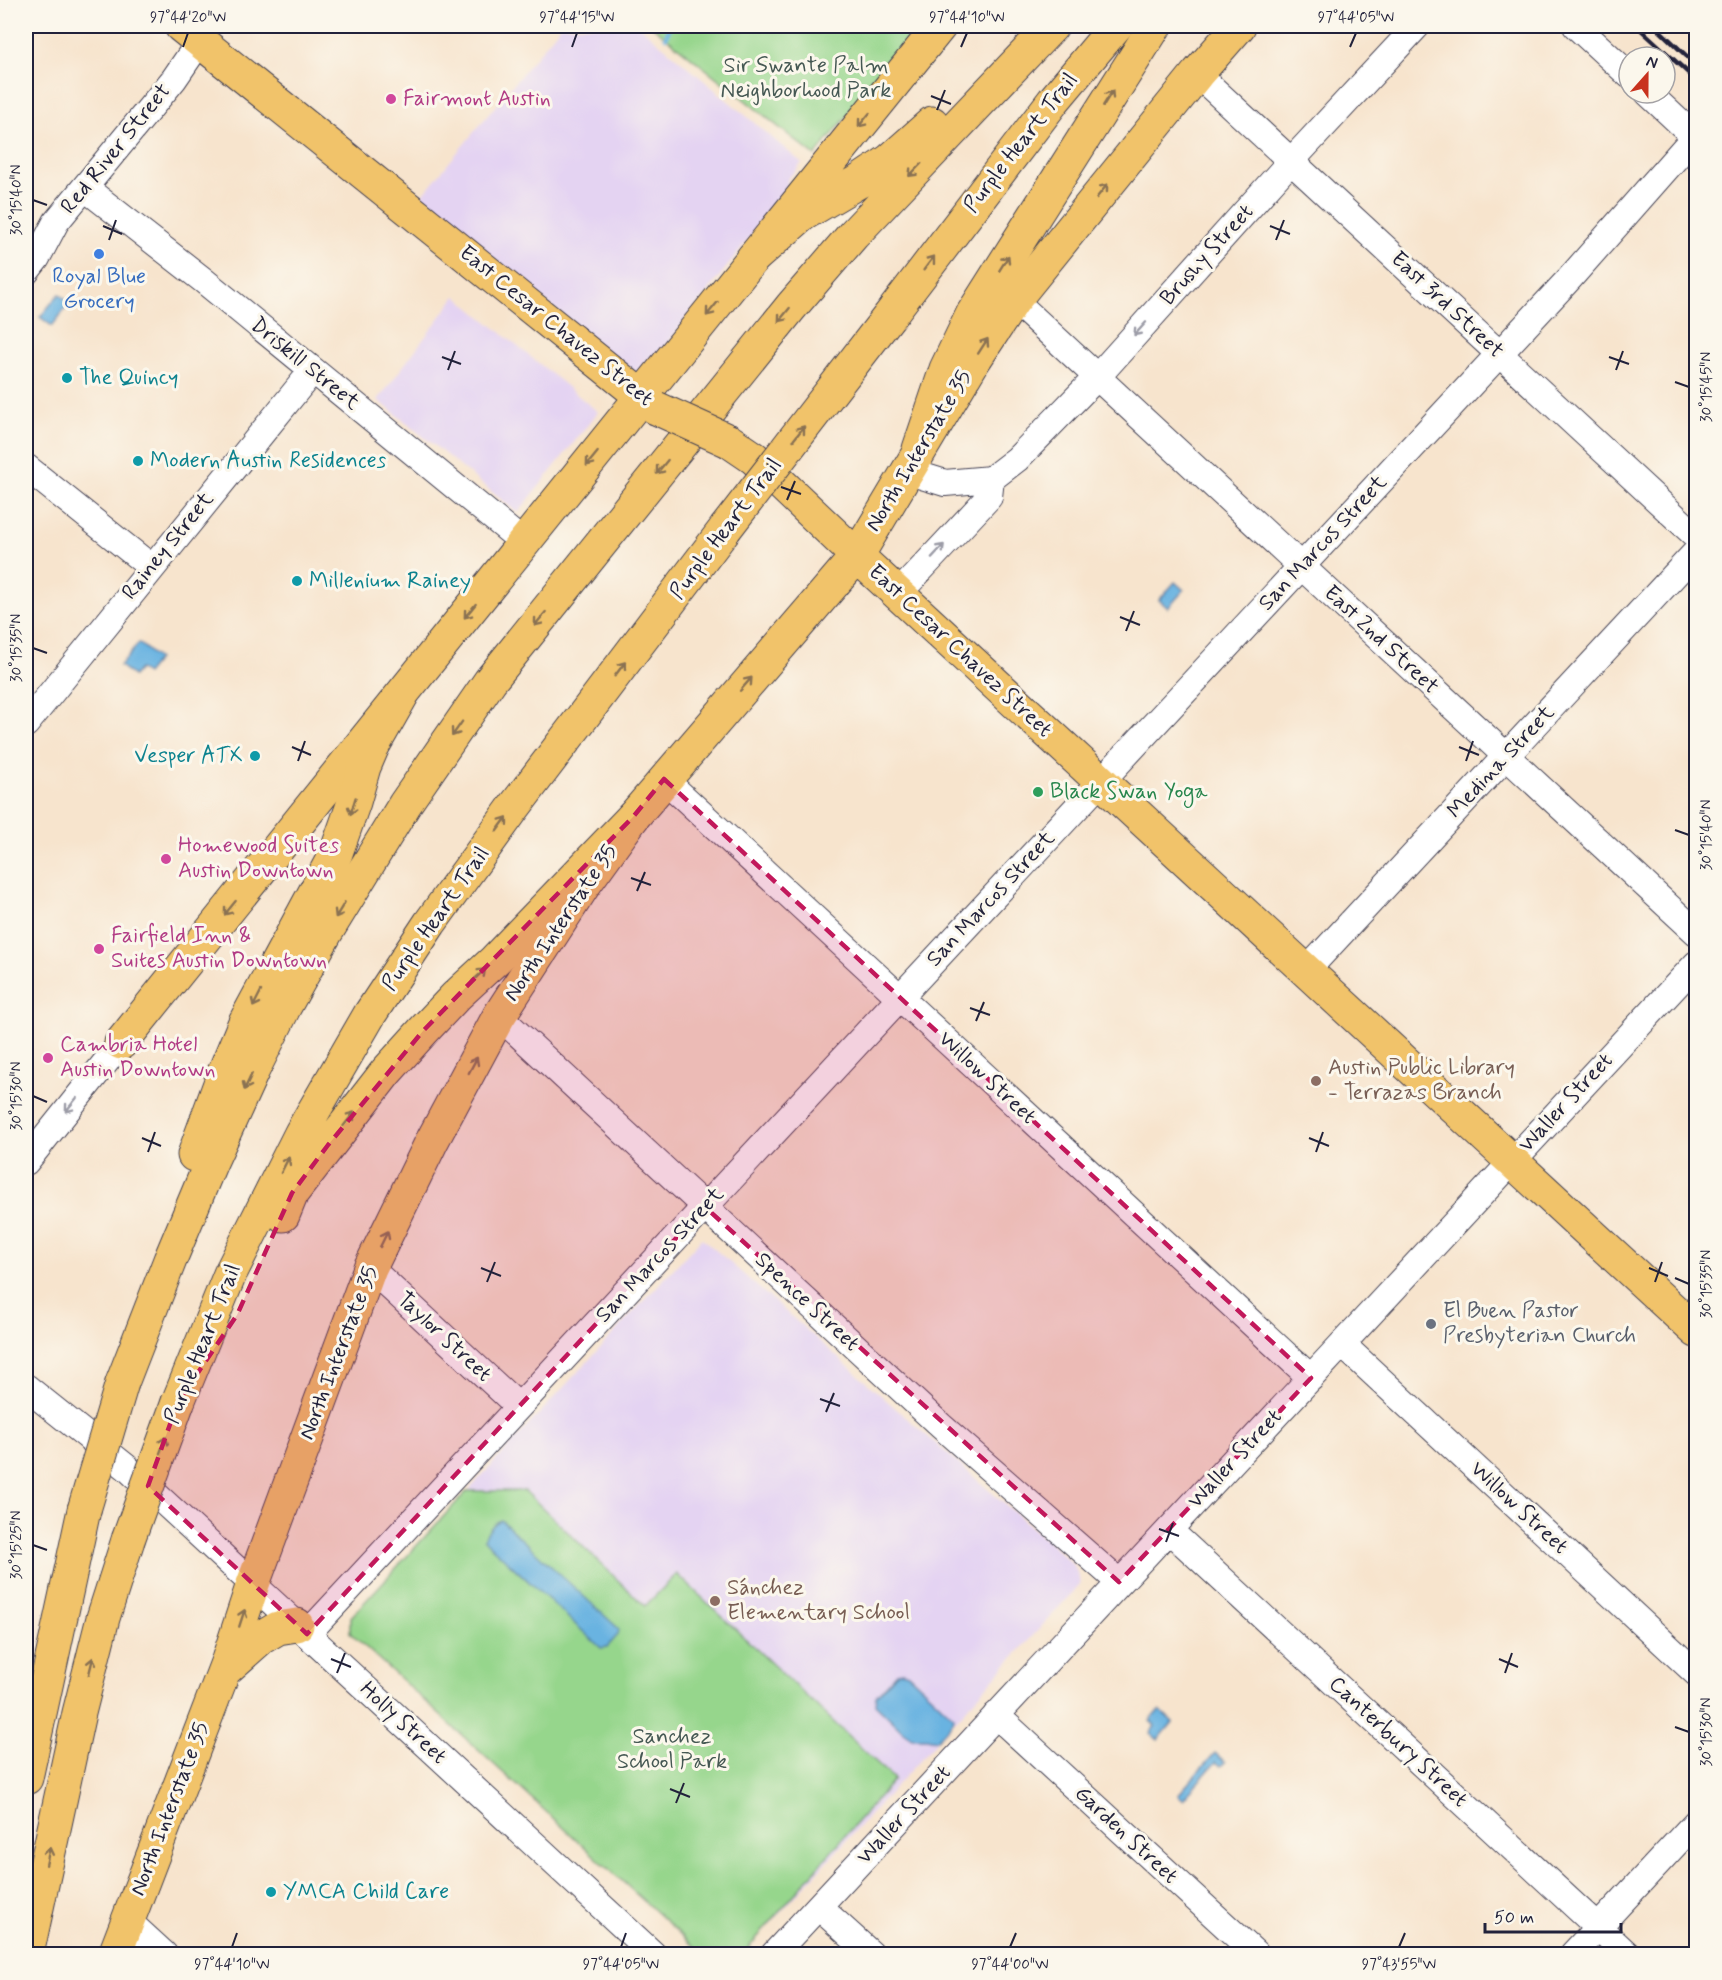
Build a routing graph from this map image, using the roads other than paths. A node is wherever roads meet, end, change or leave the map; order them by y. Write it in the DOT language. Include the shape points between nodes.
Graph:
graph roads {
  1 [pos="940,26"];
  2 [pos="1116,26"];
  3 [pos="1155,26"];
  4 [pos="1239,26"];
  5 [pos="1417,26"];
  6 [pos="1576,26"];
  7 [pos="195,31"];
  8 [pos="1047,31"];
  9 [pos="1617,64"];
  10 [pos="1197,74"];
  11 [pos="1661,105"];
  12 [pos="1696,137"];
  13 [pos="1291,161"];
  14 [pos="85,188"];
  15 [pos="753,258"];
  16 [pos="26,272"];
  17 [pos="1014,300"];
  18 [pos="1500,353"];
  19 [pos="313,370"];
  20 [pos="1098,376"];
  21 [pos="649,403"];
  22 [pos="913,460"];
  23 [pos="26,467"];
  24 [pos="991,479"];
  25 [pos="1696,536"];
  26 [pos="524,543"];
  27 [pos="1696,552"];
  28 [pos="857,556"];
  29 [pos="1301,566"];
  30 [pos="151,567"];
  31 [pos="898,594"];
  32 [pos="402,695"];
  33 [pos="26,724"];
  34 [pos="1507,756"];
  35 [pos="664,779"];
  36 [pos="1101,781"];
  37 [pos="633,816"];
  38 [pos="1696,932"];
  39 [pos="1696,964"];
  40 [pos="1306,971"];
  41 [pos="900,997"];
  42 [pos="499,1016"];
  43 [pos="122,1043"];
  44 [pos="26,1161"];
  45 [pos="1512,1162"];
  46 [pos="705,1207"];
  47 [pos="370,1268"];
  48 [pos="1696,1331"];
  49 [pos="1342,1344"];
  50 [pos="1311,1378"];
  51 [pos="122,1383"];
  52 [pos="26,1387"];
  53 [pos="178,1402"];
  54 [pos="518,1406"];
  55 [pos="1169,1530"];
  56 [pos="71,1566"];
  57 [pos="1119,1582"];
  58 [pos="253,1584"];
  59 [pos="302,1629"];
  60 [pos="224,1671"];
  61 [pos="1696,1673"];
  62 [pos="26,1698"];
  63 [pos="996,1715"];
  64 [pos="26,1778"];
  65 [pos="1696,1822"];
  66 [pos="162,1830"];
  67 [pos="819,1907"];
  68 [pos="128,1921"];
  69 [pos="1598,1927"];
  70 [pos="27,1954"];
  71 [pos="97,1954"];
  72 [pos="115,1954"];
  73 [pos="164,1954"];
  74 [pos="653,1954"];
  75 [pos="774,1954"];
  76 [pos="871,1954"];
  77 [pos="1256,1954"];
  78 [pos="1573,1954"];
  79 [pos="1627,1954"];
  1 -- 15 [label="main road, one-way"];
  53 -- 2 [label="main road, Purple Heart Trail, one-way, bridge" via="230,1274 301,1133 370,1014 430,923 725,529 1047,109"];
  22 -- 3 [label="main road, one-way" via="946,369 978,306"];
  4 -- 10 [label="main road, North Interstate 35"];
  5 -- 13 [label="street, Brushy Street"];
  6 -- 9 [label="street"];
  7 -- 14 [label="street, Red River Street" via="174,80"];
  7 -- 21 [label="main road, East Cesar Chavez Street"];
  8 -- 15 [label="main road" via="889,161 802,215"];
  8 -- 51 [label="main road, one-way" via="852,235 791,307 490,681 405,804 285,1006 202,1184"];
  10 -- 13 [label="street, East 3rd Street"];
  17 -- 10 [label="main road, North Interstate 35, one-way"];
  11 -- 12 [label="street"];
  12 -- 18 [label="street, San Marcos Street"];
  13 -- 18 [label="street, East 3rd Street"];
  13 -- 20 [label="street, Brushy Street, one-way"];
  14 -- 16 [label="street, Red River Street" via="56,222"];
  14 -- 19 [label="street, Driskill Street"];
  15 -- 21 [label="main road, one-way"];
  17 -- 20 [label="street, East 2nd Street"];
  22 -- 17 [label="main road, North Interstate 35, one-way"];
  18 -- 25 [label="street, East 3rd Street"];
  18 -- 29 [label="street, San Marcos Street"];
  19 -- 26 [label="street, Driskill Street"];
  19 -- 30 [label="street, Rainey Street"];
  20 -- 24 [label="street, Brushy Street" via="1017,459"];
  20 -- 29 [label="street, East 2nd Street"];
  21 -- 26 [label="main road, one-way"];
  21 -- 28 [label="main road, East Cesar Chavez Street, bridge" via="729,441 754,458"];
  22 -- 24 [label="street" via="945,483"];
  22 -- 28 [label="main road, North Interstate 35"];
  23 -- 30 [label="street"];
  31 -- 24 [label="street, one-way" via="989,497"];
  26 -- 32 [label="main road, one-way"];
  27 -- 34 [label="street, Medina Street"];
  28 -- 31 [label="main road, East Cesar Chavez Street"];
  35 -- 28 [label="main road, North Interstate 35, one-way"];
  29 -- 34 [label="street, East 2nd Street"];
  29 -- 36 [label="street, San Marcos Street"];
  30 -- 33 [label="street, Rainey Street"];
  31 -- 36 [label="main road, East Cesar Chavez Street"];
  32 -- 43 [label="main road, one-way"];
  32 -- 51 [label="main road, one-way" via="363,767 336,854 265,984 225,1070 202,1129"];
  34 -- 38 [label="street, East 2nd Street"];
  34 -- 40 [label="street, Medina Street"];
  35 -- 37 [label="main road, North Interstate 35"];
  35 -- 41 [label="street, Willow Street"];
  36 -- 40 [label="main road, East Cesar Chavez Street"];
  36 -- 41 [label="street, San Marcos Street"];
  37 -- 42 [label="main road, North Interstate 35"];
  53 -- 37 [label="main road, one-way" via="237,1314 292,1193 328,1145 423,1031"];
  39 -- 45 [label="street, Waller Street"];
  40 -- 45 [label="main road, East Cesar Chavez Street"];
  41 -- 46 [label="street, San Marcos Street"];
  41 -- 50 [label="street, Willow Street"];
  42 -- 46 [label="street, Spence Street"];
  47 -- 42 [label="main road, North Interstate 35, one-way"];
  43 -- 44 [label="street, one-way"];
  45 -- 48 [label="main road, East Cesar Chavez Street"];
  45 -- 49 [label="street, Waller Street"];
  46 -- 54 [label="street, San Marcos Street"];
  46 -- 57 [label="street, Spence Street" via="941,1426"];
  47 -- 54 [label="street, Taylor Street"];
  47 -- 58 [label="main road, North Interstate 35"];
  49 -- 50 [label="street, Waller Street"];
  49 -- 61 [label="street, Willow Street"];
  50 -- 55 [label="street, Waller Street"];
  51 -- 56 [label="main road, bridge"];
  52 -- 58 [label="street, Holly Street" via="126,1467"];
  70 -- 53 [label="main road, Purple Heart Trail, one-way, bridge" via="103,1618"];
  54 -- 59 [label="street, San Marcos Street"];
  55 -- 57 [label="street, Waller Street"];
  55 -- 69 [label="street, Canterbury Street"];
  56 -- 62 [label="main road"];
  56 -- 64 [label="main road"];
  57 -- 63 [label="street, Waller Street"];
  58 -- 59 [label="street, Holly Street"];
  60 -- 58 [label="main road, North Interstate 35, one-way"];
  59 -- 60 [label="main road" via="278,1628"];
  59 -- 74 [label="street, Holly Street"];
  60 -- 66 [label="main road, North Interstate 35"];
  63 -- 67 [label="street, Waller Street"];
  63 -- 77 [label="street, Garden Street"];
  65 -- 69 [label="street"];
  66 -- 68 [label="main road, North Interstate 35"];
  66 -- 71 [label="main road" via="127,1875"];
  67 -- 75 [label="street, Waller Street"];
  67 -- 76 [label="street"];
  68 -- 72 [label="main road, North Interstate 35"];
  68 -- 73 [label="street"];
  69 -- 78 [label="street"];
  69 -- 79 [label="street, Canterbury Street"];
}
